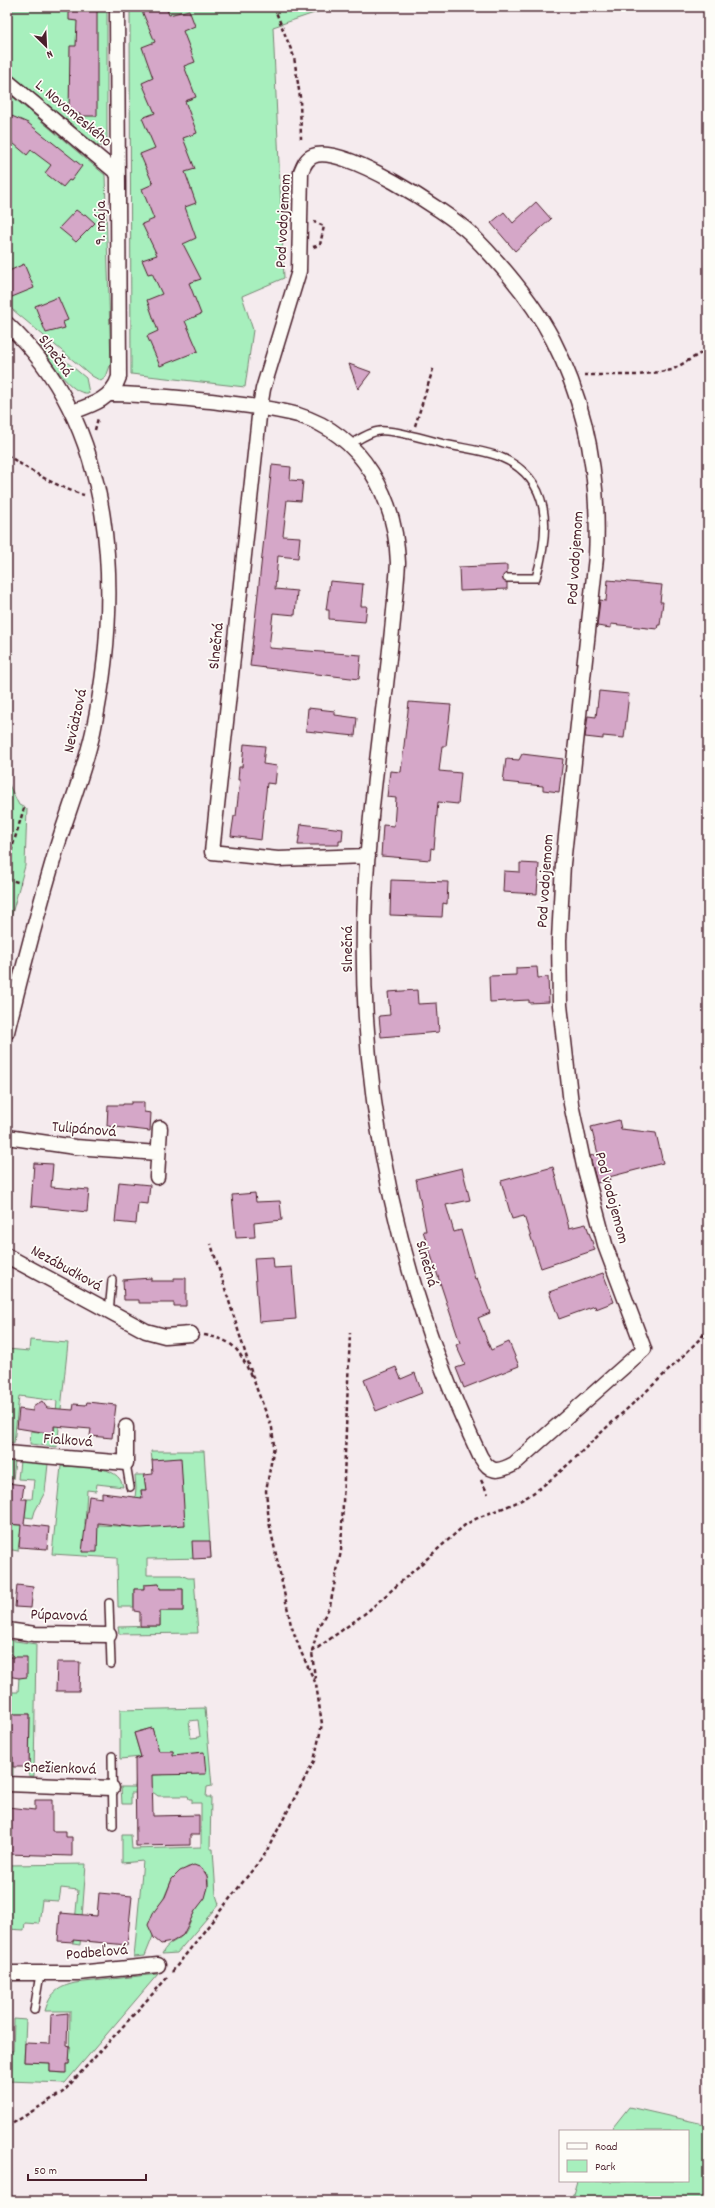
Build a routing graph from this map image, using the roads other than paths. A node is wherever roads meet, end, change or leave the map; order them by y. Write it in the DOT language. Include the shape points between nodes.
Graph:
graph roads {
  1 [pos="117,7"];
  2 [pos="7,81"];
  3 [pos="118,173"];
  4 [pos="7,324"];
  5 [pos="111,394"];
  6 [pos="260,407"];
  7 [pos="72,412"];
  8 [pos="349,445"];
  9 [pos="507,578"];
  10 [pos="368,856"];
  11 [pos="7,1032"];
  12 [pos="160,1128"];
  13 [pos="7,1137"];
  14 [pos="158,1152"];
  15 [pos="157,1177"];
  16 [pos="7,1256"];
  17 [pos="112,1280"];
  18 [pos="109,1312"];
  19 [pos="191,1334"];
  20 [pos="644,1349"];
  21 [pos="126,1427"];
  22 [pos="7,1453"];
  23 [pos="126,1463"];
  24 [pos="130,1487"];
  25 [pos="109,1604"];
  26 [pos="7,1630"];
  27 [pos="109,1635"];
  28 [pos="111,1664"];
  29 [pos="112,1756"];
  30 [pos="7,1784"];
  31 [pos="112,1788"];
  32 [pos="113,1826"];
  33 [pos="158,1965"];
  34 [pos="7,1974"];
  35 [pos="40,1974"];
  36 [pos="34,2010"];
  1 -- 3 [label="street, 9. mája"];
  2 -- 3 [label="street, L. Novomeského"];
  3 -- 5 [label="street, 9. mája" via="119,377"];
  4 -- 7 [label="street, Slnečná" via="47,370"];
  5 -- 6 [label="street, Slnečná" via="181,398"];
  5 -- 7 [label="street"];
  6 -- 8 [label="street, Slnečná" via="297,415 328,429"];
  6 -- 10 [label="street, Slnečná" via="212,852 278,859"];
  6 -- 20 [label="street, Pod vodojemom" via="263,389 299,271 301,172 305,161 323,154 368,169 393,181 428,202 468,232 491,254 525,296 553,340 569,376 589,442 595,472 598,526 563,864 559,940 560,1005 571,1104 586,1173 606,1248"];
  7 -- 11 [label="street, Nevädzová" via="90,457 101,500 108,571 104,670 85,763 39,907"];
  8 -- 9 [label="lane" via="381,430 497,456 525,473 542,499 544,552 536,578"];
  8 -- 10 [label="street, Slnečná" via="370,467 384,493 394,523 398,550 396,597"];
  10 -- 20 [label="street, Slnečná" via="364,923 366,1019 384,1159 402,1242 429,1333 442,1369 486,1466 503,1470 514,1464"];
  12 -- 14 [label="street"];
  13 -- 14 [label="street, Tulipánová" via="75,1147"];
  14 -- 15 [label="street"];
  16 -- 18 [label="street, Nezábudková"];
  17 -- 18 [label="lane, Nezábudková"];
  18 -- 19 [label="street, Nezábudková" via="146,1331 165,1336"];
  21 -- 23 [label="street"];
  22 -- 23 [label="street, Fialková"];
  23 -- 24 [label="lane"];
  25 -- 27 [label="lane, Púpavová"];
  26 -- 27 [label="street, Púpavová" via="35,1634"];
  27 -- 28 [label="lane, Púpavová"];
  29 -- 31 [label="lane, Snežienková"];
  30 -- 31 [label="street, Snežienková"];
  31 -- 32 [label="lane, Snežienková"];
  33 -- 35 [label="street, Podbeľová"];
  34 -- 35 [label="street, Podbeľová"];
  35 -- 36 [label="lane"];
}
